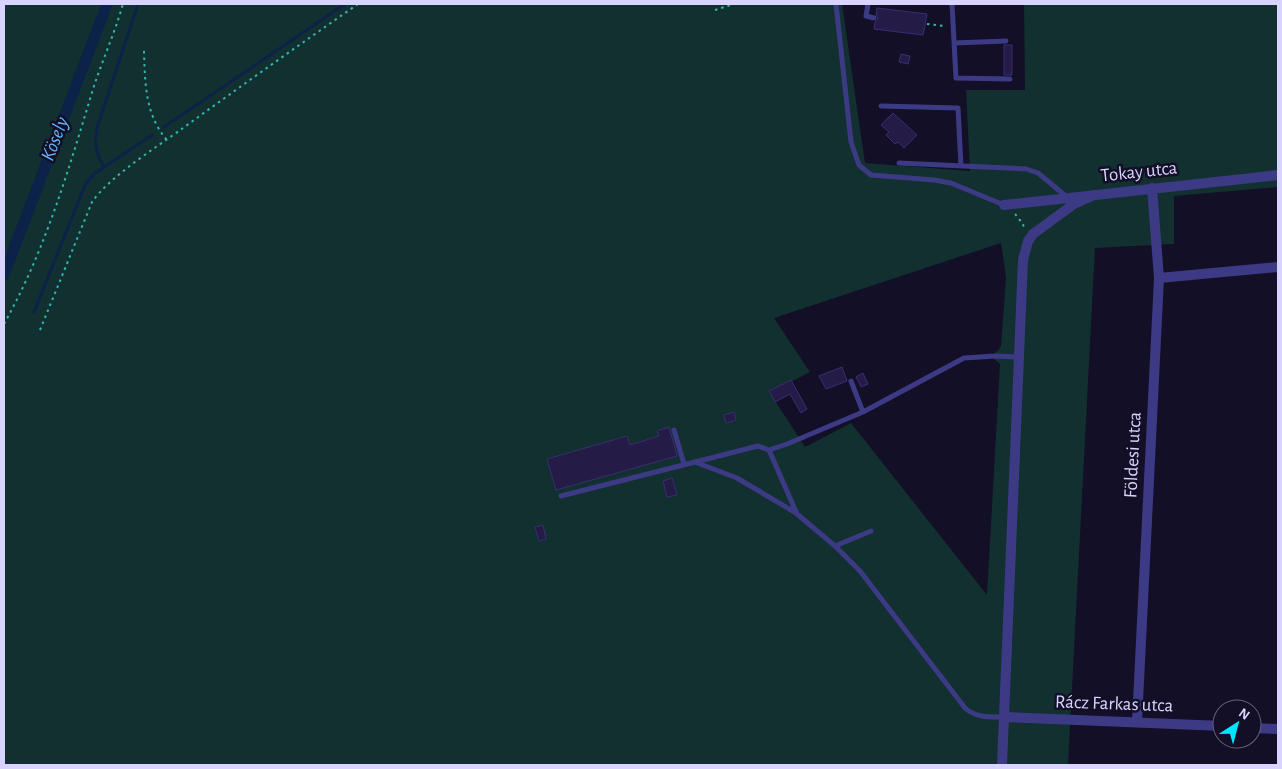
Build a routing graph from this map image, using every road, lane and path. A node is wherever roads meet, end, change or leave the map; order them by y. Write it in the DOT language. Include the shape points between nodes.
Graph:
graph roads {
  1 [pos="123,4"];
  2 [pos="358,4"];
  3 [pos="734,4"];
  4 [pos="836,4"];
  5 [pos="868,4"];
  6 [pos="952,4"];
  7 [pos="715,10"];
  8 [pos="874,18"];
  9 [pos="927,24"];
  10 [pos="953,27"];
  11 [pos="1006,41"];
  12 [pos="954,43"];
  13 [pos="144,51"];
  14 [pos="1010,79"];
  15 [pos="881,106"];
  16 [pos="167,139"];
  17 [pos="899,163"];
  18 [pos="961,166"];
  19 [pos="1278,175"];
  20 [pos="1152,188"];
  21 [pos="1094,195"];
  22 [pos="1068,198"];
  23 [pos="1004,205"];
  24 [pos="1026,248"];
  25 [pos="1278,267"];
  26 [pos="1159,278"];
  27 [pos="4,324"];
  28 [pos="40,330"];
  29 [pos="1020,357"];
  30 [pos="851,381"];
  31 [pos="863,412"];
  32 [pos="674,430"];
  33 [pos="769,450"];
  34 [pos="692,462"];
  35 [pos="684,464"];
  36 [pos="561,496"];
  37 [pos="796,514"];
  38 [pos="871,531"];
  39 [pos="835,546"];
  40 [pos="1005,718"];
  41 [pos="1137,722"];
  42 [pos="1212,726"];
  43 [pos="1262,728"];
  44 [pos="1278,729"];
  45 [pos="1002,765"];
  1 -- 27 [label="path" via="43,243"];
  2 -- 16 [label="path"];
  3 -- 7 [label="path"];
  4 -- 23 [label="lane" via="851,142 859,165 867,173 877,176 951,183"];
  5 -- 8 [label="lane" via="866,16"];
  6 -- 10 [label="lane"];
  9 -- 10 [label="path"];
  10 -- 12 [label="lane"];
  11 -- 12 [label="lane"];
  12 -- 14 [label="lane" via="956,78"];
  13 -- 16 [label="path" via="146,94 155,124"];
  15 -- 18 [label="lane" via="958,108"];
  16 -- 28 [label="path" via="111,181 92,202"];
  17 -- 18 [label="lane"];
  18 -- 22 [label="lane" via="1033,170"];
  19 -- 20 [label="street, Tokay utca"];
  20 -- 21 [label="street, Tokay utca"];
  20 -- 26 [label="street, Földesi utca"];
  21 -- 22 [label="street, Tokay utca"];
  21 -- 24 [label="street" via="1074,204 1040,228"];
  22 -- 23 [label="street, Tokay utca"];
  23 -- 24 [label="path" via="1023,224"];
  24 -- 29 [label="street"];
  25 -- 26 [label="street"];
  26 -- 41 [label="street, Földesi utca"];
  29 -- 31 [label="lane" via="964,358"];
  29 -- 40 [label="street"];
  30 -- 31 [label="lane"];
  31 -- 33 [label="lane"];
  32 -- 35 [label="lane"];
  33 -- 34 [label="lane" via="758,446"];
  33 -- 37 [label="lane"];
  34 -- 35 [label="lane"];
  34 -- 37 [label="lane" via="736,478"];
  35 -- 36 [label="lane"];
  37 -- 39 [label="lane"];
  38 -- 39 [label="lane"];
  39 -- 40 [label="lane" via="860,571 965,708 977,716"];
  40 -- 41 [label="street, Rácz Farkas utca"];
  40 -- 45 [label="street"];
  41 -- 42 [label="street, Rácz Farkas utca"];
  43 -- 44 [label="street"];
}
